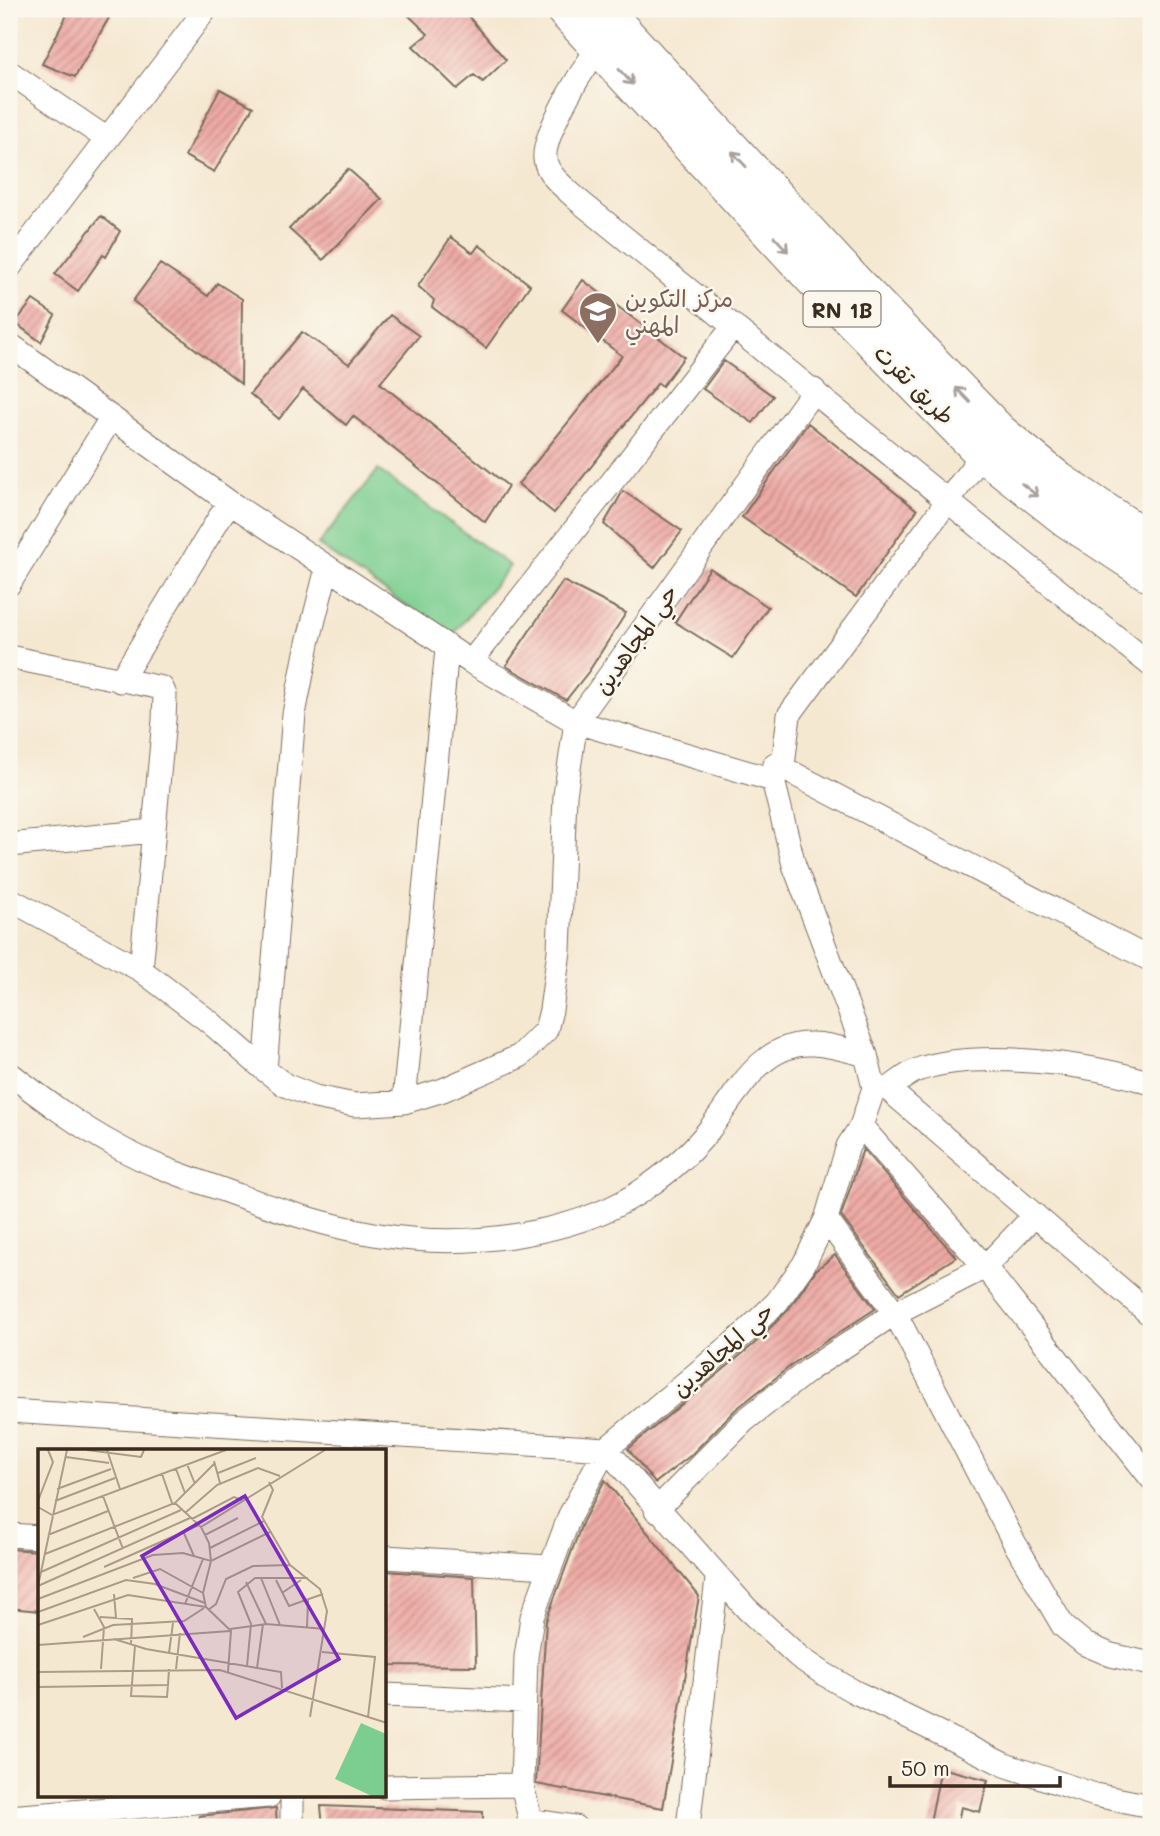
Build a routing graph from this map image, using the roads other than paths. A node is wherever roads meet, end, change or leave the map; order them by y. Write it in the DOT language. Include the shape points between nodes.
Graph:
graph roads {
  1 [pos="206,9"];
  2 [pos="564,9"];
  3 [pos="606,27"];
  4 [pos="9,72"];
  5 [pos="107,139"];
  6 [pos="9,268"];
  7 [pos="734,326"];
  8 [pos="9,344"];
  9 [pos="814,390"];
  10 [pos="111,418"];
  11 [pos="992,443"];
  12 [pos="946,501"];
  13 [pos="229,502"];
  14 [pos="1151,542"];
  15 [pos="327,568"];
  16 [pos="1151,574"];
  17 [pos="9,584"];
  18 [pos="447,649"];
  19 [pos="9,657"];
  20 [pos="471,662"];
  21 [pos="1151,665"];
  22 [pos="120,681"];
  23 [pos="576,722"];
  24 [pos="778,773"];
  25 [pos="153,831"];
  26 [pos="9,845"];
  27 [pos="9,899"];
  28 [pos="1151,960"];
  29 [pos="141,970"];
  30 [pos="866,1055"];
  31 [pos="265,1070"];
  32 [pos="9,1073"];
  33 [pos="1151,1083"];
  34 [pos="881,1088"];
  35 [pos="404,1102"];
  36 [pos="861,1126"];
  37 [pos="1035,1215"];
  38 [pos="825,1219"];
  39 [pos="985,1267"];
  40 [pos="895,1313"];
  41 [pos="1151,1315"];
  42 [pos="9,1410"];
  43 [pos="606,1450"];
  44 [pos="1151,1478"];
  45 [pos="656,1510"];
  46 [pos="9,1535"];
  47 [pos="38,1537"];
  48 [pos="387,1557"];
  49 [pos="548,1567"];
  50 [pos="718,1579"];
  51 [pos="1151,1664"];
  52 [pos="387,1695"];
  53 [pos="523,1701"];
  54 [pos="522,1786"];
  55 [pos="387,1787"];
  56 [pos="251,1798"];
  57 [pos="292,1798"];
  58 [pos="1151,1806"];
  59 [pos="9,1817"];
  60 [pos="40,1822"];
  61 [pos="531,1824"];
  62 [pos="292,1827"];
  63 [pos="575,1827"];
  64 [pos="688,1827"];
  1 -- 5 [label="street"];
  2 -- 3 [label="main road, طريق تقرت / RN 1B"];
  3 -- 7 [label="street" via="552,129 545,159 553,176 579,201"];
  3 -- 11 [label="main road, طريق تقرت / RN 1B" via="837,304"];
  4 -- 5 [label="street"];
  5 -- 6 [label="street"];
  7 -- 9 [label="street"];
  7 -- 20 [label="street"];
  8 -- 10 [label="street"];
  9 -- 12 [label="street"];
  9 -- 23 [label="street, حي المجاهدين"];
  10 -- 13 [label="street"];
  10 -- 17 [label="street"];
  11 -- 12 [label="street"];
  11 -- 14 [label="main road, طريق تقرت / RN 1B"];
  11 -- 16 [label="main road, طريق تقرت / RN 1B, one-way" via="1067,519"];
  12 -- 21 [label="street"];
  12 -- 24 [label="street" via="789,715"];
  13 -- 15 [label="street"];
  13 -- 22 [label="street"];
  15 -- 18 [label="street"];
  15 -- 31 [label="street" via="294,714"];
  18 -- 20 [label="street"];
  18 -- 35 [label="street"];
  19 -- 22 [label="street"];
  20 -- 23 [label="street"];
  22 -- 25 [label="street" via="155,685 164,695"];
  23 -- 24 [label="street, حي المجاهدين"];
  23 -- 35 [label="street" via="565,795 559,951 546,1030 520,1056"];
  24 -- 28 [label="street, حي المجاهدين"];
  24 -- 30 [label="street" via="794,865"];
  25 -- 26 [label="street"];
  25 -- 29 [label="street"];
  27 -- 29 [label="street"];
  29 -- 31 [label="street"];
  30 -- 32 [label="street" via="810,1043 788,1047 756,1068 693,1148 647,1188 563,1227 453,1243 349,1230 178,1173 119,1148"];
  30 -- 34 [label="street"];
  31 -- 35 [label="street" via="285,1085 315,1097 355,1105"];
  33 -- 34 [label="street" via="1069,1065 1009,1060 917,1069"];
  34 -- 36 [label="street, حي المجاهدين"];
  34 -- 37 [label="street"];
  36 -- 38 [label="street, حي المجاهدين" via="848,1146"];
  36 -- 39 [label="street"];
  37 -- 39 [label="street"];
  37 -- 41 [label="street"];
  38 -- 40 [label="street"];
  38 -- 43 [label="street, حي المجاهدين" via="804,1264 777,1302"];
  39 -- 40 [label="street"];
  39 -- 44 [label="street"];
  40 -- 45 [label="street" via="810,1369 744,1421"];
  40 -- 51 [label="street" via="1013,1542 1063,1626 1085,1644"];
  42 -- 43 [label="street"];
  43 -- 45 [label="street"];
  43 -- 49 [label="street, حي المجاهدين"];
  45 -- 50 [label="street"];
  46 -- 47 [label="street"];
  48 -- 49 [label="street"];
  49 -- 53 [label="street, حي المجاهدين" via="532,1617"];
  50 -- 58 [label="street" via="799,1657 853,1691 1021,1772 1095,1796"];
  50 -- 64 [label="street"];
  52 -- 53 [label="street"];
  53 -- 54 [label="street, حي المجاهدين"];
  54 -- 55 [label="street"];
  54 -- 61 [label="street, حي المجاهدين"];
  56 -- 60 [label="street"];
  57 -- 62 [label="street"];
  59 -- 60 [label="street"];
  61 -- 63 [label="street"];
}
